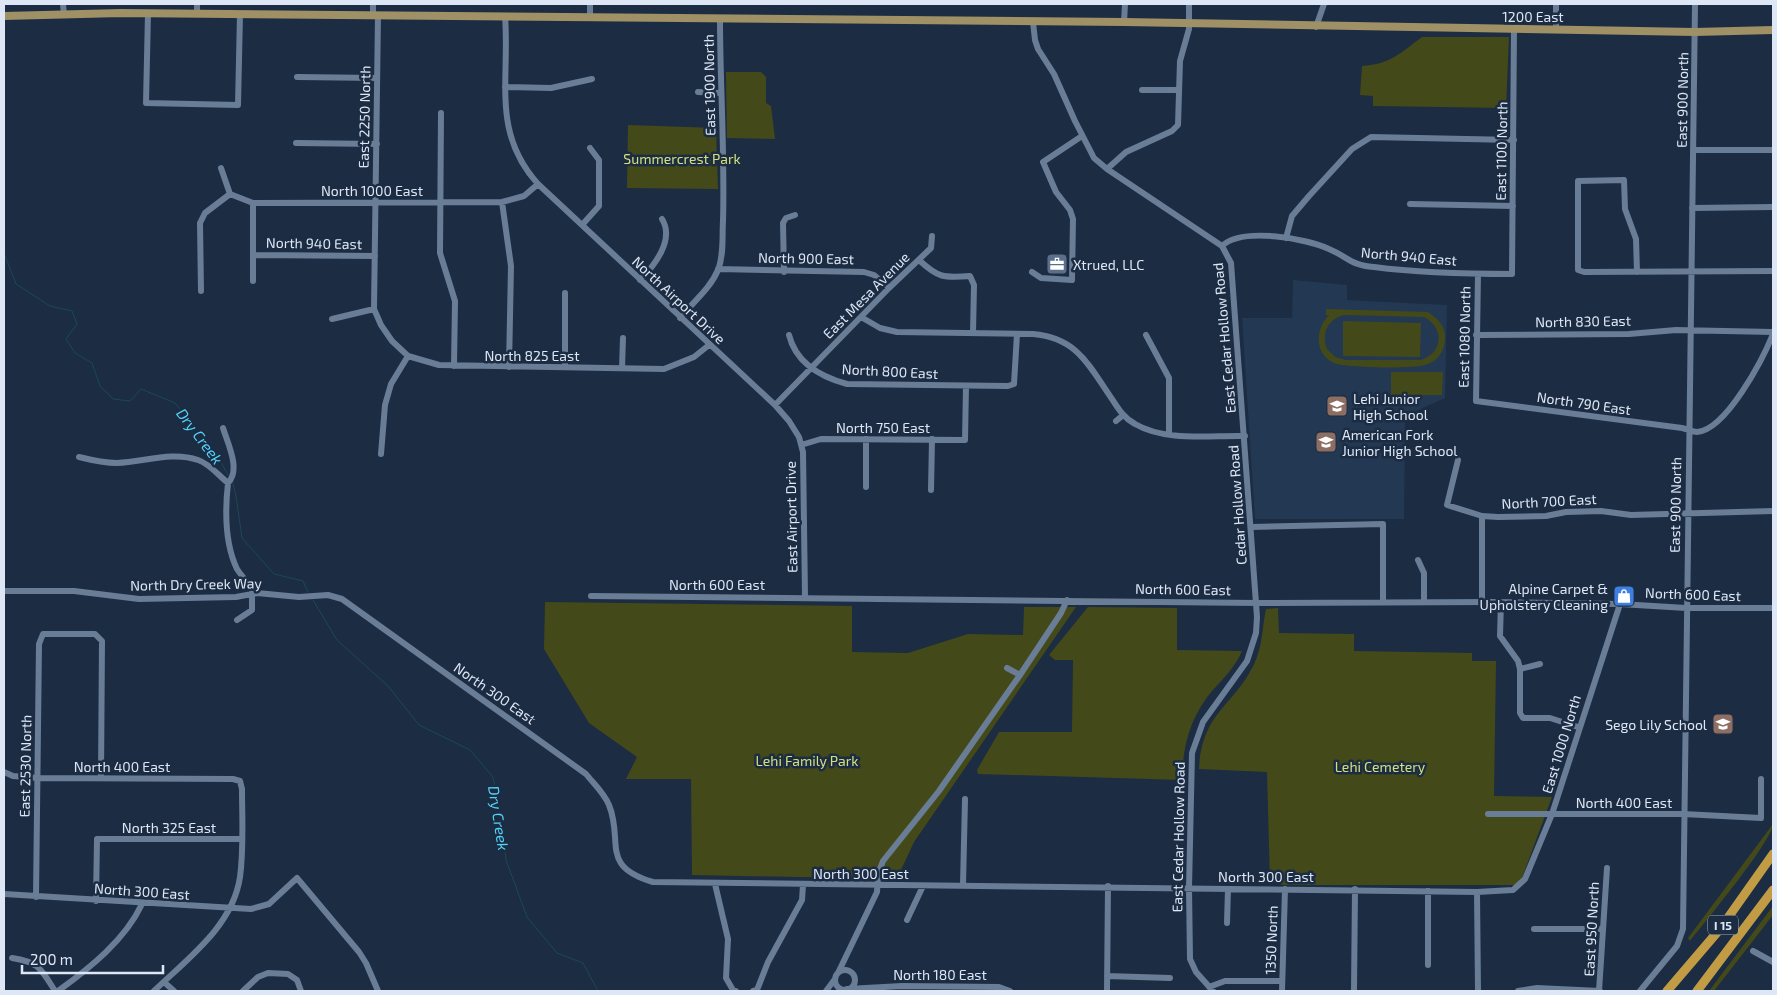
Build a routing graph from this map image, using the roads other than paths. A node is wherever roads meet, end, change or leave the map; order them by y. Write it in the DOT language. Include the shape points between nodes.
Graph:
graph roads {
  1 [pos="63,4"];
  2 [pos="197,4"];
  3 [pos="373,4"];
  4 [pos="590,4"];
  5 [pos="1124,4"];
  6 [pos="1189,4"];
  7 [pos="1324,4"];
  8 [pos="1556,4"];
  9 [pos="1695,4"];
  10 [pos="148,13"];
  11 [pos="197,14"];
  12 [pos="240,14"];
  13 [pos="64,15"];
  14 [pos="375,15"];
  15 [pos="4,16"];
  16 [pos="505,16"];
  17 [pos="590,17"];
  18 [pos="720,19"];
  19 [pos="1033,22"];
  20 [pos="1124,22"];
  21 [pos="1190,25"];
  22 [pos="1316,27"];
  23 [pos="1514,29"];
  24 [pos="1556,29"];
  25 [pos="1773,30"];
  26 [pos="1695,32"];
  27 [pos="297,77"];
  28 [pos="377,78"];
  29 [pos="592,78"];
  30 [pos="504,88"];
  31 [pos="1142,90"];
  32 [pos="1179,90"];
  33 [pos="698,92"];
  34 [pos="720,93"];
  35 [pos="441,113"];
  36 [pos="1082,136"];
  37 [pos="1514,140"];
  38 [pos="296,143"];
  39 [pos="376,144"];
  40 [pos="590,148"];
  41 [pos="1693,150"];
  42 [pos="1773,150"];
  43 [pos="221,168"];
  44 [pos="1107,170"];
  45 [pos="538,184"];
  46 [pos="230,194"];
  47 [pos="376,202"];
  48 [pos="441,202"];
  49 [pos="502,202"];
  50 [pos="253,204"];
  51 [pos="1410,204"];
  52 [pos="1512,206"];
  53 [pos="1773,207"];
  54 [pos="1692,208"];
  55 [pos="795,215"];
  56 [pos="662,219"];
  57 [pos="582,225"];
  58 [pos="932,236"];
  59 [pos="1286,238"];
  60 [pos="1222,246"];
  61 [pos="254,255"];
  62 [pos="375,256"];
  63 [pos="919,260"];
  64 [pos="718,269"];
  65 [pos="1773,271"];
  66 [pos="784,272"];
  67 [pos="1032,272"];
  68 [pos="1637,272"];
  69 [pos="1691,272"];
  70 [pos="1478,274"];
  71 [pos="1512,274"];
  72 [pos="640,280"];
  73 [pos="253,281"];
  74 [pos="888,288"];
  75 [pos="201,291"];
  76 [pos="565,293"];
  77 [pos="374,309"];
  78 [pos="861,317"];
  79 [pos="680,318"];
  80 [pos="332,319"];
  81 [pos="1690,330"];
  82 [pos="973,333"];
  83 [pos="1773,333"];
  84 [pos="1017,334"];
  85 [pos="790,335"];
  86 [pos="1146,335"];
  87 [pos="1476,335"];
  88 [pos="623,338"];
  89 [pos="709,345"];
  90 [pos="408,356"];
  91 [pos="454,366"];
  92 [pos="509,367"];
  93 [pos="565,367"];
  94 [pos="622,368"];
  95 [pos="811,368"];
  96 [pos="966,386"];
  97 [pos="1476,401"];
  98 [pos="775,405"];
  99 [pos="1122,416"];
  100 [pos="1116,421"];
  101 [pos="223,428"];
  102 [pos="1688,429"];
  103 [pos="1170,434"];
  104 [pos="1245,436"];
  105 [pos="799,437"];
  106 [pos="866,439"];
  107 [pos="932,439"];
  108 [pos="801,445"];
  109 [pos="381,454"];
  110 [pos="78,457"];
  111 [pos="1458,460"];
  112 [pos="228,483"];
  113 [pos="866,487"];
  114 [pos="931,490"];
  115 [pos="1773,512"];
  116 [pos="1687,513"];
  117 [pos="1482,516"];
  118 [pos="1252,526"];
  119 [pos="1418,560"];
  120 [pos="4,591"];
  121 [pos="255,593"];
  122 [pos="328,595"];
  123 [pos="591,596"];
  124 [pos="805,597"];
  125 [pos="1067,600"];
  126 [pos="1383,602"];
  127 [pos="1424,602"];
  128 [pos="1482,602"];
  129 [pos="1501,602"];
  130 [pos="1257,603"];
  131 [pos="1620,604"];
  132 [pos="1686,608"];
  133 [pos="1773,608"];
  134 [pos="237,620"];
  135 [pos="1540,664"];
  136 [pos="1007,668"];
  137 [pos="1520,669"];
  138 [pos="1020,675"];
  139 [pos="1578,728"];
  140 [pos="4,772"];
  141 [pos="38,778"];
  142 [pos="101,778"];
  143 [pos="1761,779"];
  144 [pos="965,798"];
  145 [pos="1488,814"];
  146 [pos="1552,814"];
  147 [pos="1683,814"];
  148 [pos="242,840"];
  149 [pos="1773,854"];
  150 [pos="1607,868"];
  151 [pos="715,884"];
  152 [pos="803,885"];
  153 [pos="963,885"];
  154 [pos="877,886"];
  155 [pos="923,886"];
  156 [pos="1108,886"];
  157 [pos="1519,887"];
  158 [pos="1189,888"];
  159 [pos="1285,888"];
  160 [pos="1228,889"];
  161 [pos="1355,890"];
  162 [pos="1773,890"];
  163 [pos="1428,891"];
  164 [pos="1477,892"];
  165 [pos="4,894"];
  166 [pos="36,896"];
  167 [pos="96,900"];
  168 [pos="142,904"];
  169 [pos="229,910"];
  170 [pos="907,920"];
  171 [pos="1228,923"];
  172 [pos="1534,929"];
  173 [pos="1603,930"];
  174 [pos="1753,951"];
  175 [pos="849,952"];
  176 [pos="12,958"];
  177 [pos="1773,962"];
  178 [pos="1428,965"];
  179 [pos="837,975"];
  180 [pos="853,975"];
  181 [pos="1107,976"];
  182 [pos="1170,978"];
  183 [pos="1282,981"];
  184 [pos="164,982"];
  185 [pos="845,989"];
  186 [pos="1211,989"];
  187 [pos="869,990"];
  188 [pos="57,991"];
  189 [pos="154,991"];
  190 [pos="174,991"];
  191 [pos="243,991"];
  192 [pos="301,991"];
  193 [pos="378,991"];
  194 [pos="736,991"];
  195 [pos="753,991"];
  196 [pos="826,991"];
  197 [pos="830,991"];
  198 [pos="1010,991"];
  199 [pos="1107,991"];
  200 [pos="1282,991"];
  201 [pos="1354,991"];
  202 [pos="1478,991"];
  203 [pos="1518,991"];
  204 [pos="1600,991"];
  205 [pos="1640,991"];
  206 [pos="1667,991"];
  207 [pos="1697,991"];
  1 -- 13 [label="street"];
  2 -- 11 [label="street"];
  3 -- 14 [label="street, East 2250 North"];
  4 -- 17 [label="street"];
  5 -- 20 [label="street"];
  6 -- 21 [label="street"];
  7 -- 22 [label="street"];
  8 -- 24 [label="street"];
  9 -- 26 [label="street, East 900 North"];
  10 -- 11 [label="main road, 1200 East"];
  10 -- 12 [label="street" via="146,103 238,105"];
  10 -- 13 [label="main road, 1200 East"];
  11 -- 12 [label="main road, 1200 East"];
  12 -- 14 [label="main road, 1200 East"];
  13 -- 15 [label="main road, 1200 East"];
  14 -- 16 [label="main road, 1200 East"];
  14 -- 28 [label="street, East 2250 North"];
  16 -- 17 [label="main road, 1200 East"];
  16 -- 30 [label="street"];
  17 -- 18 [label="main road, 1200 East"];
  18 -- 19 [label="main road, 1200 East"];
  18 -- 34 [label="street, East 1900 North"];
  19 -- 20 [label="main road, 1200 East"];
  19 -- 36 [label="street, East Cedar Hollow Road" via="1038,49 1054,74"];
  20 -- 21 [label="main road, 1200 East"];
  21 -- 22 [label="main road, 1200 East"];
  21 -- 32 [label="street" via="1180,61"];
  22 -- 23 [label="main road, 1200 East"];
  23 -- 24 [label="main road, 1200 East"];
  23 -- 37 [label="street, East 1100 North"];
  24 -- 26 [label="main road, 1200 East"];
  25 -- 26 [label="main road, 1200 East"];
  26 -- 41 [label="street, East 900 North"];
  27 -- 28 [label="street"];
  28 -- 39 [label="street, East 2250 North"];
  29 -- 30 [label="street" via="551,88"];
  30 -- 45 [label="street" via="509,134 524,166"];
  31 -- 32 [label="street"];
  32 -- 44 [label="street" via="1179,120 1172,131 1126,152"];
  33 -- 34 [label="street"];
  34 -- 64 [label="street, East 1900 North" via="724,195"];
  35 -- 48 [label="street"];
  36 -- 44 [label="street, East Cedar Hollow Road" via="1094,158"];
  36 -- 67 [label="street" via="1043,162 1073,219 1072,280 1041,278"];
  37 -- 52 [label="street, East 1100 North"];
  37 -- 59 [label="street" via="1371,138 1352,149 1309,196 1292,216"];
  38 -- 39 [label="street"];
  39 -- 47 [label="street, East 2250 North"];
  40 -- 57 [label="street" via="599,160 599,206"];
  41 -- 42 [label="street"];
  41 -- 54 [label="street, East 900 North"];
  43 -- 46 [label="street"];
  44 -- 60 [label="street, East Cedar Hollow Road"];
  45 -- 49 [label="street, North 1000 East" via="524,196"];
  45 -- 57 [label="street, North Airport Drive"];
  46 -- 50 [label="street, North 1000 East"];
  46 -- 75 [label="street" via="205,213 200,223"];
  47 -- 48 [label="street, North 1000 East"];
  47 -- 50 [label="street, North 1000 East"];
  47 -- 62 [label="street, East 2250 North"];
  48 -- 49 [label="street, North 1000 East"];
  48 -- 91 [label="street" via="440,253 455,301"];
  49 -- 92 [label="street" via="511,266"];
  50 -- 61 [label="street"];
  51 -- 52 [label="street"];
  52 -- 71 [label="street, East 1100 North"];
  53 -- 54 [label="street"];
  54 -- 69 [label="street, East 900 North"];
  55 -- 66 [label="street" via="783,223"];
  56 -- 72 [label="street" via="666,225 663,247 652,268"];
  57 -- 72 [label="street, North Airport Drive"];
  58 -- 63 [label="street, East Mesa Avenue" via="931,248"];
  59 -- 60 [label="street, North 940 East" via="1234,238"];
  59 -- 70 [label="street, North 940 East" via="1329,249 1353,264"];
  60 -- 104 [label="street, East Cedar Hollow Road" via="1230,259 1233,274"];
  61 -- 62 [label="street, North 940 East"];
  61 -- 73 [label="street"];
  62 -- 77 [label="street, East 2250 North"];
  63 -- 74 [label="street, East Mesa Avenue"];
  63 -- 82 [label="street" via="943,277 970,276 974,285"];
  64 -- 66 [label="street, North 900 East"];
  64 -- 79 [label="street, East 1900 North" via="708,287"];
  65 -- 69 [label="street"];
  66 -- 74 [label="street, North 900 East" via="864,272 874,275"];
  68 -- 68 [label="street" via="1636,239 1625,210 1624,180 1578,181 1578,270"];
  68 -- 69 [label="street"];
  69 -- 81 [label="street, East 900 North"];
  70 -- 71 [label="street, North 940 East"];
  70 -- 87 [label="street, East 1080 North"];
  72 -- 79 [label="street, North Airport Drive"];
  74 -- 78 [label="street, East Mesa Avenue"];
  76 -- 93 [label="street"];
  77 -- 80 [label="street"];
  77 -- 90 [label="street, North 825 East" via="392,341"];
  78 -- 82 [label="street" via="880,328 897,332"];
  78 -- 95 [label="street, East Mesa Avenue"];
  79 -- 89 [label="street, North Airport Drive"];
  81 -- 83 [label="street, North 830 East"];
  81 -- 87 [label="street, North 830 East" via="1629,334"];
  81 -- 102 [label="street, East 900 North"];
  82 -- 84 [label="street"];
  83 -- 102 [label="street, North 790 East" via="1753,374 1722,417 1710,427 1696,432"];
  84 -- 96 [label="street, North 800 East" via="1013,386"];
  84 -- 99 [label="street" via="1048,336 1076,350"];
  85 -- 95 [label="street, North 800 East" via="792,348"];
  86 -- 103 [label="street" via="1169,378"];
  87 -- 97 [label="street, East 1080 North"];
  88 -- 94 [label="street"];
  89 -- 94 [label="street, North 825 East" via="694,357 664,369"];
  89 -- 98 [label="street, North Airport Drive"];
  90 -- 91 [label="street, North 825 East" via="431,364"];
  90 -- 109 [label="street" via="391,384 384,405"];
  91 -- 92 [label="street, North 825 East"];
  92 -- 93 [label="street, North 825 East"];
  93 -- 94 [label="street, North 825 East"];
  95 -- 96 [label="street, North 800 East" via="825,378 847,384"];
  95 -- 98 [label="street, East Mesa Avenue"];
  96 -- 107 [label="street, North 750 East" via="965,440"];
  97 -- 102 [label="street, North 790 East"];
  98 -- 105 [label="street, North Airport Drive"];
  99 -- 100 [label="street"];
  99 -- 103 [label="street" via="1144,429"];
  101 -- 112 [label="street" via="234,468 234,475"];
  102 -- 116 [label="street, East 900 North"];
  103 -- 104 [label="street"];
  104 -- 118 [label="street, Cedar Hollow Road"];
  105 -- 108 [label="street, East Airport Drive"];
  106 -- 107 [label="street, North 750 East"];
  106 -- 108 [label="street, North 750 East" via="821,439"];
  106 -- 113 [label="street"];
  107 -- 114 [label="street"];
  108 -- 124 [label="street, East Airport Drive" via="805,487"];
  110 -- 112 [label="street" via="114,463 162,456 188,457 200,460"];
  111 -- 117 [label="street, North 700 East" via="1447,505"];
  112 -- 121 [label="street" via="231,552 238,570"];
  115 -- 116 [label="street, North 700 East"];
  116 -- 117 [label="street, North 700 East" via="1631,515 1601,511 1546,516"];
  116 -- 132 [label="street, East 900 North"];
  117 -- 128 [label="street"];
  118 -- 126 [label="street" via="1383,524"];
  118 -- 130 [label="street, Cedar Hollow Road"];
  119 -- 127 [label="street" via="1424,573"];
  120 -- 121 [label="street, North Dry Creek Way" via="74,591 139,599 236,597"];
  121 -- 122 [label="street, North Dry Creek Way" via="298,597"];
  121 -- 134 [label="street" via="252,610"];
  122 -- 151 [label="street, North 300 East" via="342,599 586,774 610,807 616,848 630,874 653,882"];
  123 -- 124 [label="street, North 600 East"];
  124 -- 125 [label="street, North 600 East"];
  125 -- 130 [label="street, North 600 East"];
  125 -- 138 [label="street"];
  126 -- 127 [label="street, North 600 East"];
  126 -- 130 [label="street, North 600 East"];
  127 -- 128 [label="street, North 600 East"];
  128 -- 129 [label="street, North 600 East"];
  129 -- 131 [label="street, North 600 East"];
  129 -- 137 [label="street" via="1500,636"];
  130 -- 158 [label="street, East Cedar Hollow Road" via="1256,633 1247,661 1203,722 1192,754"];
  131 -- 132 [label="street, North 600 East"];
  131 -- 139 [label="street, East 1000 North"];
  132 -- 133 [label="street, North 600 East"];
  132 -- 147 [label="street, East 900 North"];
  135 -- 137 [label="street"];
  136 -- 138 [label="street"];
  137 -- 139 [label="street" via="1520,713 1523,718 1550,718"];
  138 -- 154 [label="street" via="939,791 883,861"];
  139 -- 146 [label="street, East 1000 North"];
  140 -- 141 [label="street, North 400 East"];
  141 -- 142 [label="street, North 400 East"];
  141 -- 142 [label="street, East 2530 North" via="41,635 95,634 103,647"];
  141 -- 166 [label="street, East 2530 North"];
  142 -- 148 [label="street, North 400 East" via="240,781"];
  143 -- 147 [label="street, North 400 East" via="1760,818"];
  144 -- 153 [label="street"];
  145 -- 146 [label="street, North 400 East"];
  146 -- 147 [label="street, North 400 East"];
  146 -- 157 [label="street, East 1000 North" via="1526,879"];
  147 -- 205 [label="street, East 900 North" via="1681,938"];
  148 -- 167 [label="street, North 325 East" via="97,839"];
  148 -- 169 [label="street" via="240,878"];
  149 -- 206 [label="highway, I 15" via="1720,929"];
  150 -- 173 [label="street, East 950 North"];
  151 -- 152 [label="street, North 300 East"];
  151 -- 194 [label="street" via="728,939 726,978"];
  152 -- 154 [label="street, North 300 East"];
  152 -- 195 [label="street" via="802,900 768,962 757,990"];
  153 -- 155 [label="street, North 300 East"];
  153 -- 156 [label="street, North 300 East"];
  154 -- 155 [label="street, North 300 East"];
  154 -- 175 [label="street"];
  155 -- 170 [label="street"];
  156 -- 158 [label="street, North 300 East"];
  156 -- 181 [label="street"];
  157 -- 164 [label="street, North 300 East" via="1507,891"];
  158 -- 160 [label="street, North 300 East"];
  158 -- 186 [label="street, East Cedar Hollow Road" via="1190,959 1196,972"];
  159 -- 160 [label="street, North 300 East"];
  159 -- 161 [label="street, North 300 East"];
  159 -- 183 [label="street, 1350 North"];
  160 -- 171 [label="street"];
  161 -- 163 [label="street, North 300 East"];
  161 -- 201 [label="street"];
  162 -- 207 [label="highway, I 15"];
  163 -- 164 [label="street, North 300 East"];
  163 -- 178 [label="street"];
  164 -- 202 [label="street"];
  165 -- 166 [label="street, North 300 East"];
  166 -- 167 [label="street, North 300 East"];
  167 -- 168 [label="street, North 300 East"];
  168 -- 169 [label="street, North 300 East"];
  168 -- 188 [label="street" via="136,918 111,947"];
  169 -- 184 [label="street" via="214,933"];
  169 -- 193 [label="street, North 300 East" via="251,910 269,904 297,878 359,952"];
  172 -- 173 [label="street"];
  173 -- 204 [label="street, East 950 North"];
  174 -- 177 [label="street"];
  175 -- 179 [label="street"];
  175 -- 180 [label="street" via="849,967"];
  176 -- 188 [label="street" via="28,960 39,966"];
  179 -- 180 [label="street" via="846,970"];
  179 -- 185 [label="street" via="836,984"];
  179 -- 196 [label="street"];
  180 -- 185 [label="street" via="853,984"];
  180 -- 187 [label="street"];
  181 -- 182 [label="street"];
  181 -- 199 [label="street"];
  183 -- 186 [label="street" via="1225,980"];
  183 -- 200 [label="street, 1350 North"];
  184 -- 189 [label="street"];
  184 -- 190 [label="street"];
  185 -- 187 [label="street, North 180 East"];
  185 -- 197 [label="street, North 180 East"];
  187 -- 198 [label="street, North 180 East" via="902,986 999,987"];
  191 -- 192 [label="street" via="262,974 288,974 297,980"];
  203 -- 204 [label="street" via="1537,988"];
}
